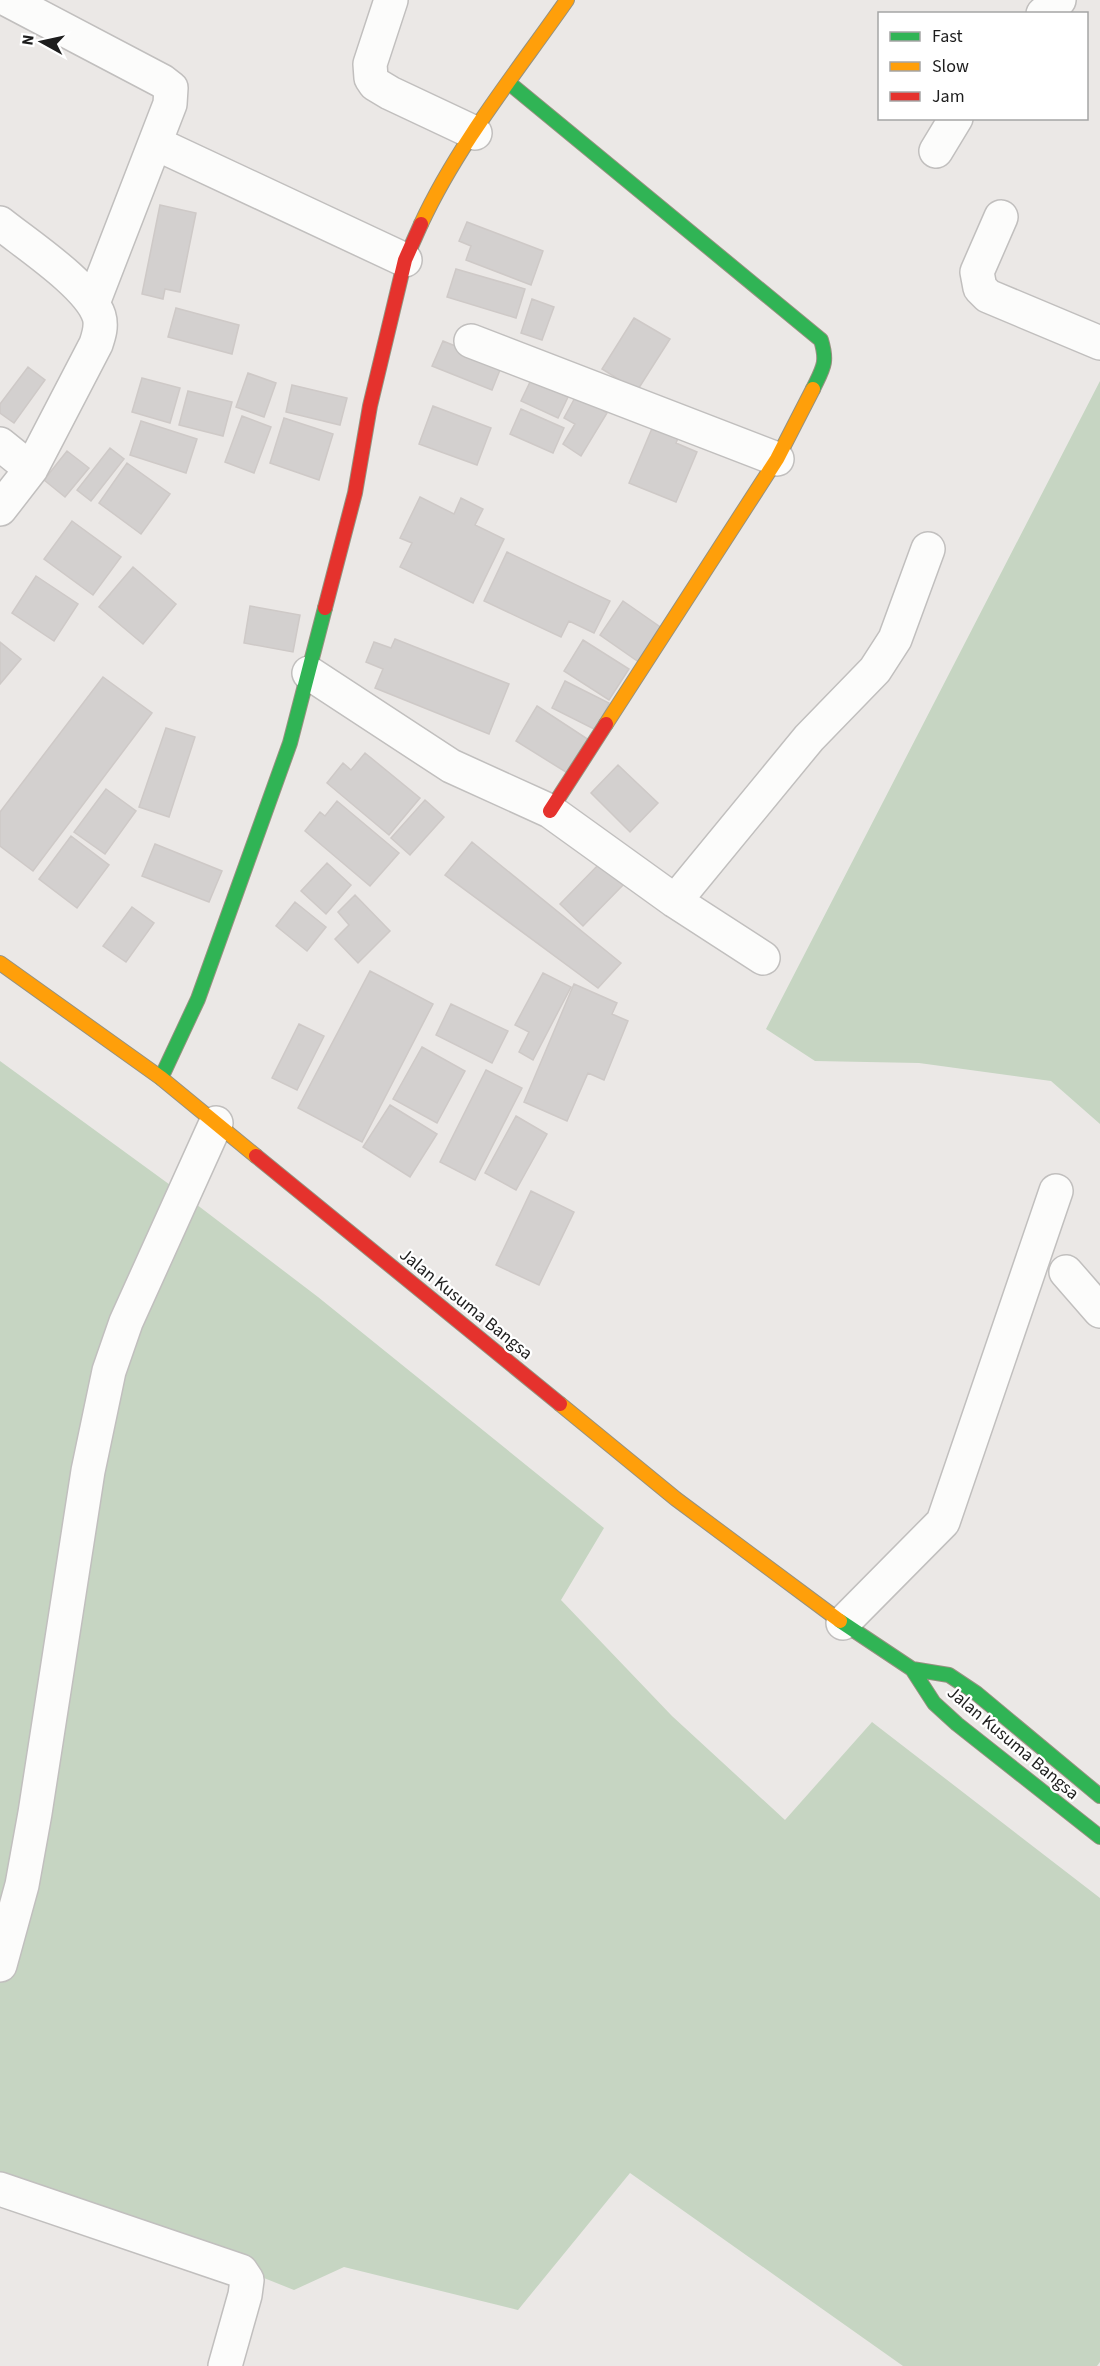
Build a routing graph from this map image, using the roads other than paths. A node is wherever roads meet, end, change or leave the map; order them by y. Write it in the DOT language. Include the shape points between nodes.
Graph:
graph roads {
  1 [pos="8,0"];
  2 [pos="391,0"];
  3 [pos="567,0"];
  4 [pos="1059,0"];
  5 [pos="1045,12"];
  6 [pos="509,83"];
  7 [pos="955,120"];
  8 [pos="475,133"];
  9 [pos="155,143"];
  10 [pos="936,151"];
  11 [pos="1001,217"];
  12 [pos="0,223"];
  13 [pos="405,260"];
  14 [pos="93,303"];
  15 [pos="471,341"];
  16 [pos="1100,343"];
  17 [pos="0,444"];
  18 [pos="777,459"];
  19 [pos="31,469"];
  20 [pos="0,509"];
  21 [pos="928,549"];
  22 [pos="309,673"];
  23 [pos="550,811"];
  24 [pos="675,901"];
  25 [pos="763,958"];
  26 [pos="0,963"];
  27 [pos="161,1078"];
  28 [pos="216,1123"];
  29 [pos="1056,1191"];
  30 [pos="1066,1272"];
  31 [pos="1100,1311"];
  32 [pos="843,1623"];
  33 [pos="912,1669"];
  34 [pos="1100,1796"];
  35 [pos="1100,1837"];
  36 [pos="0,1965"];
  37 [pos="0,2189"];
  38 [pos="225,2366"];
  1 -- 9 [label="street" via="169,85 172,96"];
  2 -- 8 [label="street" via="370,64 371,78 390,93"];
  3 -- 6 [label="street"];
  4 -- 5 [label="street"];
  6 -- 8 [label="street"];
  6 -- 18 [label="street" via="821,340 826,356 824,366"];
  7 -- 10 [label="street"];
  8 -- 13 [label="street" via="438,188"];
  9 -- 13 [label="street"];
  9 -- 14 [label="street"];
  11 -- 16 [label="street" via="977,272 980,288 988,296"];
  12 -- 14 [label="street" via="70,279"];
  13 -- 22 [label="street" via="370,406 355,493"];
  14 -- 19 [label="street" via="101,329 96,344"];
  15 -- 18 [label="street"];
  17 -- 19 [label="street"];
  18 -- 23 [label="street"];
  19 -- 20 [label="street"];
  21 -- 24 [label="street" via="895,639 876,669 809,738"];
  22 -- 23 [label="street" via="451,766"];
  22 -- 27 [label="street" via="290,743 229,917 198,999"];
  23 -- 24 [label="street"];
  24 -- 25 [label="street"];
  26 -- 27 [label="street, Jalan Kusuma Bangsa"];
  27 -- 28 [label="street, Jalan Kusuma Bangsa"];
  28 -- 32 [label="street, Jalan Kusuma Bangsa" via="676,1499"];
  28 -- 36 [label="street" via="126,1322 109,1371 88,1471 32,1833"];
  29 -- 32 [label="street" via="943,1522"];
  30 -- 31 [label="street"];
  32 -- 33 [label="street, Jalan Kusuma Bangsa"];
  33 -- 34 [label="street, Jalan Kusuma Bangsa" via="949,1675 976,1693"];
  33 -- 35 [label="street, Jalan Kusuma Bangsa" via="934,1702 957,1724"];
  37 -- 38 [label="street" via="241,2271 247,2280 245,2295"];
}
